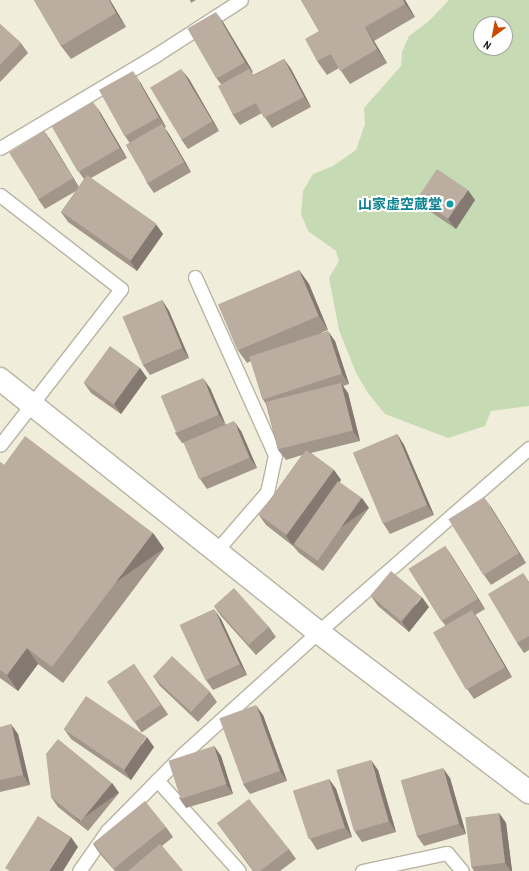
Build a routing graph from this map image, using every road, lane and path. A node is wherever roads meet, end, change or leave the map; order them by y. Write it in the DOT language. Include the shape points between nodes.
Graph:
graph roads {
  1 [pos="241,0"];
  2 [pos="0,148"];
  3 [pos="0,195"];
  4 [pos="195,277"];
  5 [pos="0,379"];
  6 [pos="31,404"];
  7 [pos="0,445"];
  8 [pos="529,448"];
  9 [pos="216,551"];
  10 [pos="318,632"];
  11 [pos="157,780"];
  12 [pos="529,792"];
  13 [pos="79,871"];
  14 [pos="239,871"];
  15 [pos="362,871"];
  16 [pos="462,871"];
  1 -- 2 [label="lane" via="156,55"];
  3 -- 6 [label="lane" via="121,289"];
  4 -- 9 [label="lane" via="275,455 267,492"];
  5 -- 6 [label="street"];
  6 -- 7 [label="lane"];
  6 -- 9 [label="street"];
  8 -- 10 [label="lane"];
  9 -- 10 [label="street"];
  10 -- 11 [label="lane"];
  10 -- 12 [label="street"];
  11 -- 13 [label="lane" via="107,831"];
  11 -- 14 [label="lane"];
  15 -- 16 [label="lane" via="447,853"];
}
